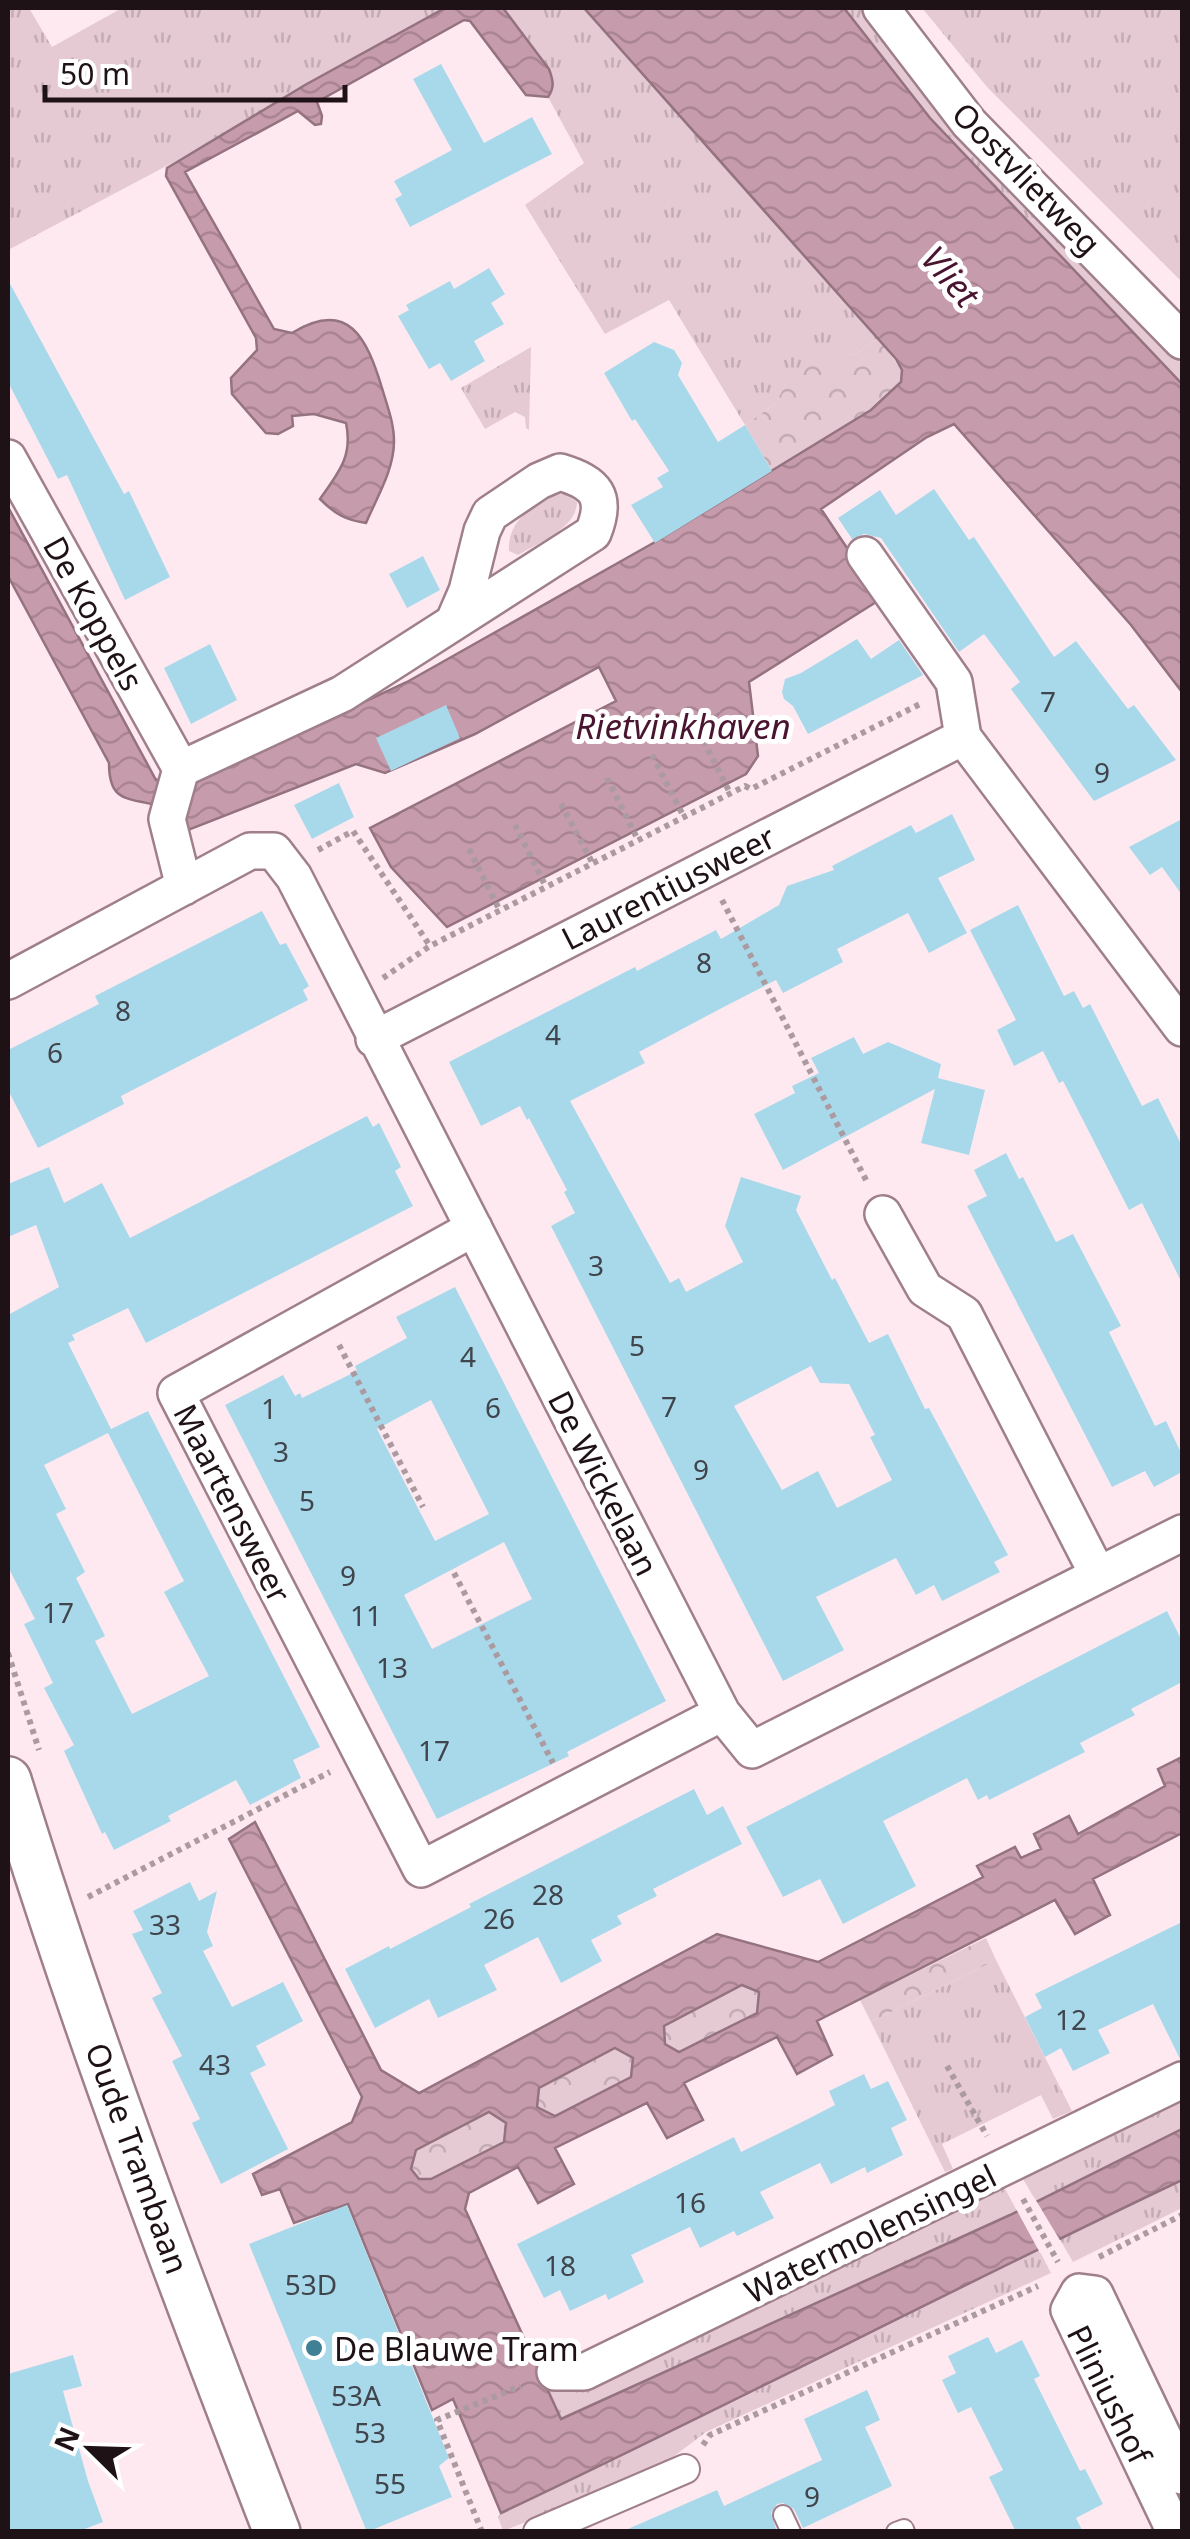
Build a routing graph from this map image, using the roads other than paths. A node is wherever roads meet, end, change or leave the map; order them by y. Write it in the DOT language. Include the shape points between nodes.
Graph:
graph roads {
  1 [pos="881,8"];
  2 [pos="1182,341"];
  3 [pos="8,458"];
  4 [pos="865,556"];
  5 [pos="454,621"];
  6 [pos="963,737"];
  7 [pos="180,772"];
  8 [pos="184,887"];
  9 [pos="8,981"];
  10 [pos="1182,1028"];
  11 [pos="374,1039"];
  12 [pos="883,1214"];
  13 [pos="474,1228"];
  14 [pos="1182,1534"];
  15 [pos="1098,1575"];
  16 [pos="722,1713"];
  17 [pos="8,1780"];
  18 [pos="8,1873"];
  19 [pos="1182,2080"];
  20 [pos="554,2372"];
  21 [pos="685,2469"];
  22 [pos="1182,2476"];
  23 [pos="249,2532"];
  24 [pos="277,2532"];
  25 [pos="538,2532"];
  26 [pos="896,2532"];
  27 [pos="905,2532"];
  28 [pos="1175,2532"];
  1 -- 2 [label="street, Oostvlietweg" via="969,124"];
  3 -- 7 [label="street, De Koppels"];
  4 -- 6 [label="street" via="954,682"];
  5 -- 5 [label="street" via="490,514 560,472 596,492 602,512 593,534"];
  5 -- 7 [label="street" via="342,694"];
  6 -- 10 [label="street"];
  6 -- 11 [label="street, Laurentiusweer"];
  7 -- 8 [label="street" via="168,819"];
  8 -- 9 [label="street"];
  8 -- 11 [label="street, De Wickelaan" via="250,850 280,859"];
  11 -- 13 [label="street, De Wickelaan"];
  12 -- 15 [label="street" via="925,1289 964,1314"];
  13 -- 16 [label="street, De Wickelaan"];
  13 -- 16 [label="street, Maartensweer" via="176,1392 421,1869"];
  14 -- 15 [label="street, De Wickelaan"];
  15 -- 16 [label="street, De Wickelaan" via="752,1750"];
  17 -- 24 [label="street, Oude Trambaan" via="41,1890"];
  18 -- 23 [label="street, Oude Trambaan" via="177,2353"];
  19 -- 20 [label="street, Watermolensingel" via="1013,2180 584,2372"];
  21 -- 25 [label="street"];
  22 -- 28 [label="street, Pliniushof" via="1095,2294 1078,2292 1070,2310"];
  26 -- 27 [label="lane"];
}
